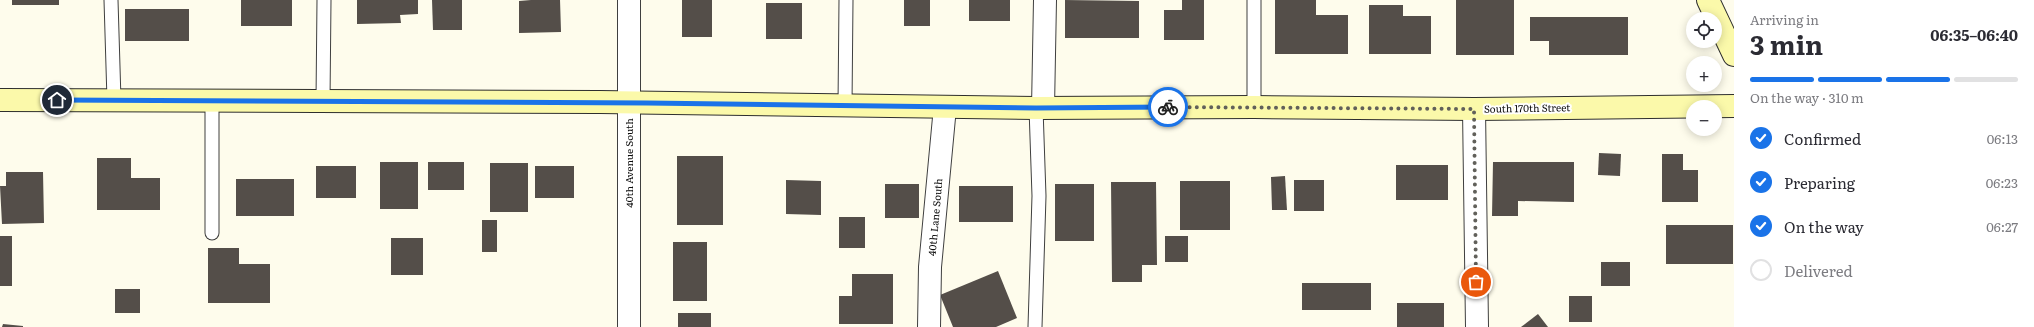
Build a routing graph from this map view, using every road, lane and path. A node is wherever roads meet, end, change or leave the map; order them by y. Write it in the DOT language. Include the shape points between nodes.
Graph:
graph roads {
  1 [pos="110,0"];
  2 [pos="324,0"];
  3 [pos="629,0"];
  4 [pos="846,0"];
  5 [pos="1045,0"];
  6 [pos="1254,0"];
  7 [pos="1708,0"];
  8 [pos="1734,55"];
  9 [pos="0,100"];
  10 [pos="114,100"];
  11 [pos="212,100"];
  12 [pos="323,101"];
  13 [pos="629,103"];
  14 [pos="845,106"];
  15 [pos="1734,106"];
  16 [pos="1254,107"];
  17 [pos="945,108"];
  18 [pos="1040,108"];
  19 [pos="1474,109"];
  20 [pos="212,233"];
  21 [pos="629,327"];
  22 [pos="929,327"];
  23 [pos="1035,327"];
  24 [pos="1477,327"];
  1 -- 10 [label="lane"];
  2 -- 12 [label="lane"];
  3 -- 13 [label="street, 40th Avenue South"];
  4 -- 14 [label="lane"];
  5 -- 18 [label="street"];
  6 -- 16 [label="lane"];
  7 -- 8 [label="street"];
  9 -- 10 [label="street, South 170th Street"];
  10 -- 11 [label="street, South 170th Street"];
  11 -- 12 [label="street, South 170th Street"];
  11 -- 20 [label="lane"];
  12 -- 13 [label="street, South 170th Street"];
  13 -- 14 [label="street, South 170th Street"];
  13 -- 21 [label="street, 40th Avenue South"];
  14 -- 17 [label="street, South 170th Street"];
  15 -- 19 [label="street, South 170th Street"];
  16 -- 18 [label="street, South 170th Street"];
  16 -- 19 [label="street, South 170th Street"];
  17 -- 18 [label="street, South 170th Street"];
  17 -- 22 [label="street, 40th Lane South" via="930,267"];
  18 -- 23 [label="lane"];
  19 -- 24 [label="street"];
}
